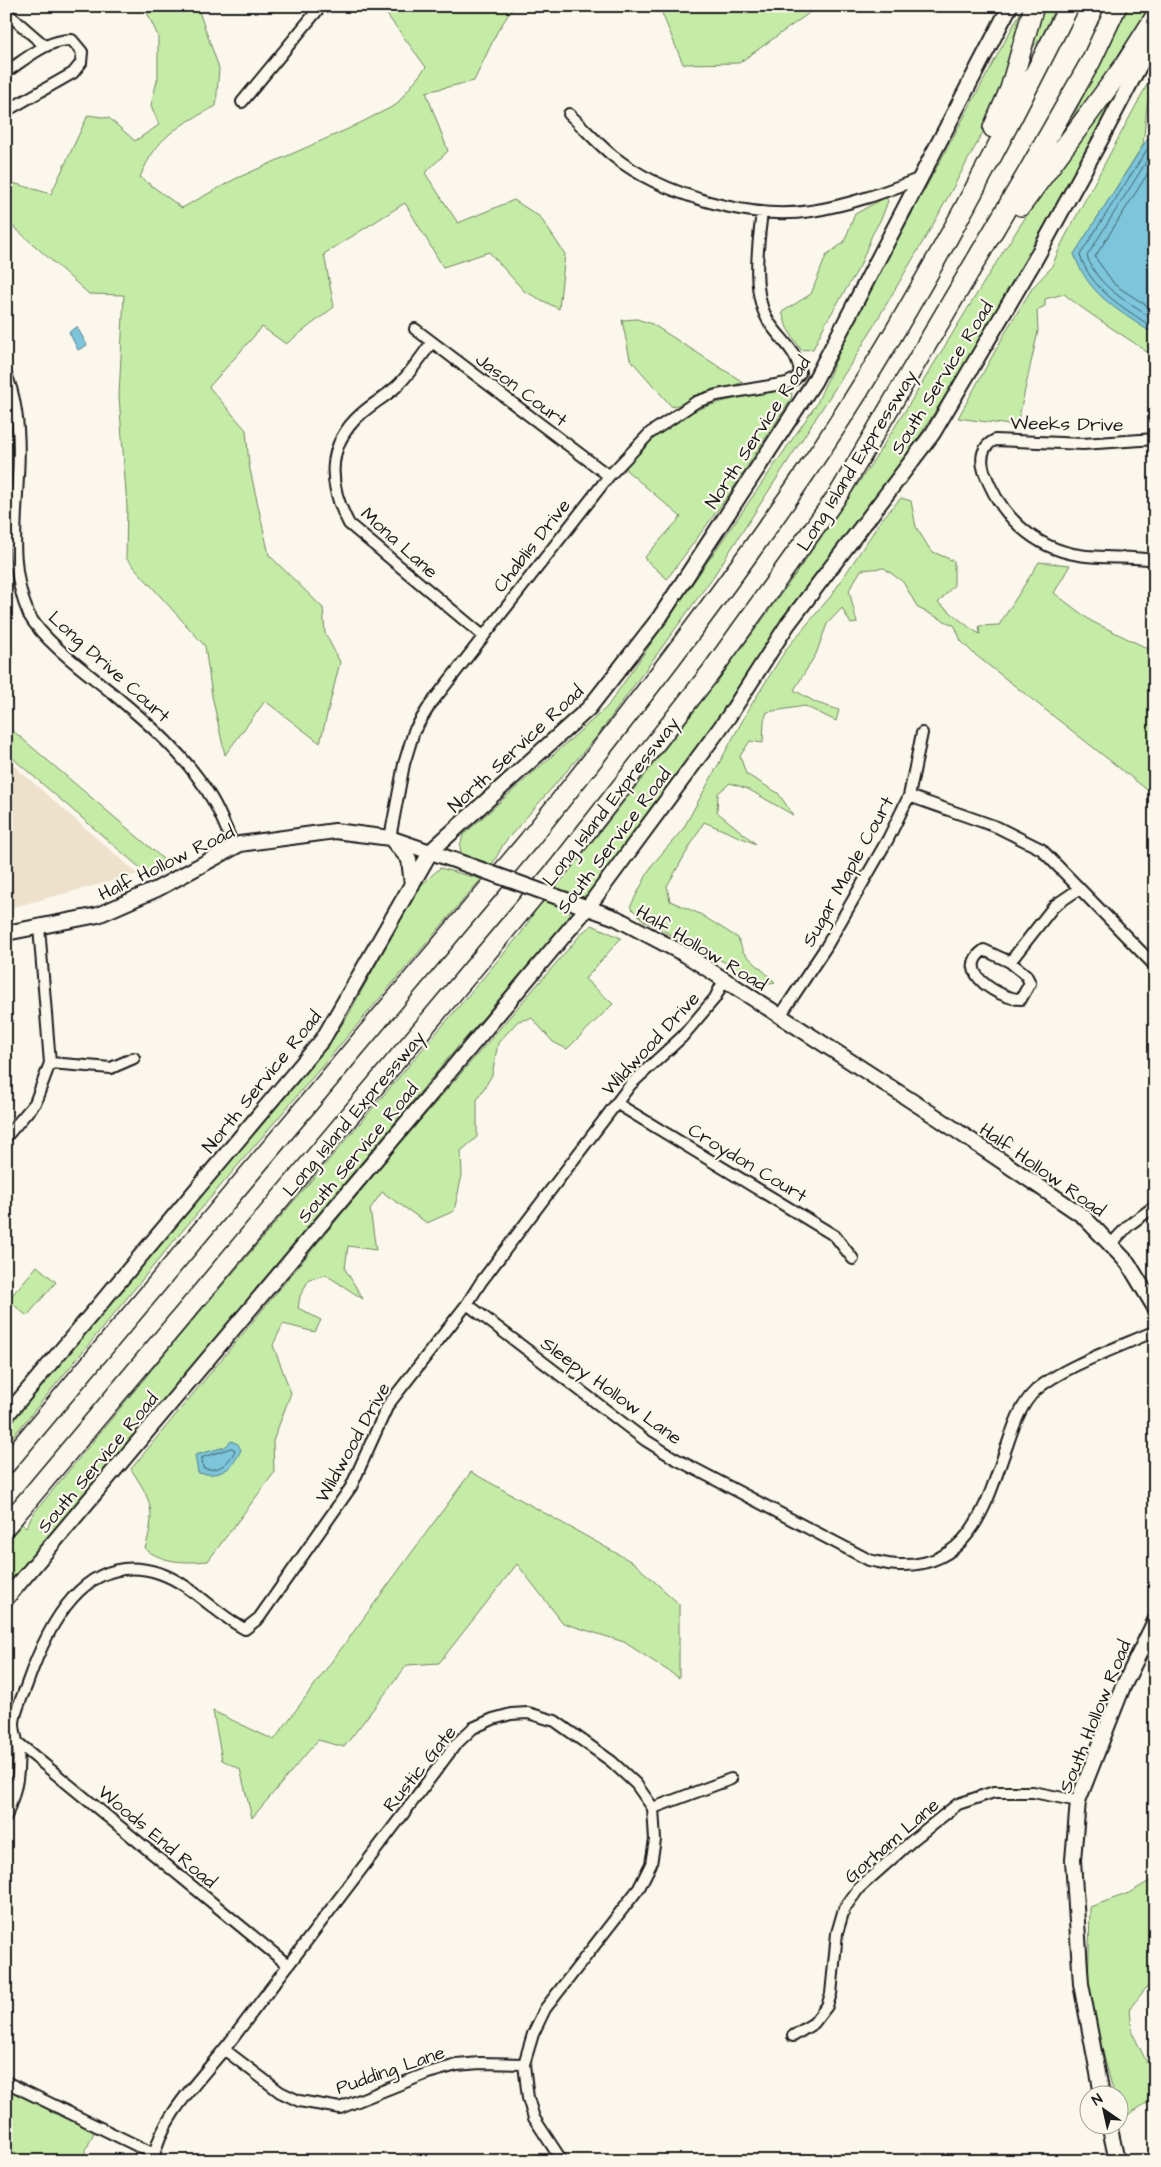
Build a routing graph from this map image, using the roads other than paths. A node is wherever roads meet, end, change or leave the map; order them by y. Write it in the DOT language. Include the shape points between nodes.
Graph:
graph roads {
  1 [pos="321,6"];
  2 [pos="1010,6"];
  3 [pos="1034,6"];
  4 [pos="1069,6"];
  5 [pos="1117,6"];
  6 [pos="6,12"];
  7 [pos="1155,17"];
  8 [pos="1155,36"];
  9 [pos="45,46"];
  10 [pos="6,72"];
  11 [pos="242,102"];
  12 [pos="6,111"];
  13 [pos="569,114"];
  14 [pos="921,178"];
  15 [pos="762,212"];
  16 [pos="985,246"];
  17 [pos="930,270"];
  18 [pos="415,329"];
  19 [pos="432,342"];
  20 [pos="6,375"];
  21 [pos="1155,439"];
  22 [pos="608,476"];
  23 [pos="10,505"];
  24 [pos="1155,560"];
  25 [pos="482,635"];
  26 [pos="922,733"];
  27 [pos="909,796"];
  28 [pos="390,838"];
  29 [pos="234,847"];
  30 [pos="431,852"];
  31 [pos="412,885"];
  32 [pos="1079,889"];
  33 [pos="588,907"];
  34 [pos="39,927"];
  35 [pos="6,933"];
  36 [pos="1010,962"];
  37 [pos="1155,966"];
  38 [pos="724,980"];
  39 [pos="780,1016"];
  40 [pos="134,1058"];
  41 [pos="50,1063"];
  42 [pos="616,1103"];
  43 [pos="6,1137"];
  44 [pos="1155,1206"];
  45 [pos="1111,1244"];
  46 [pos="853,1259"];
  47 [pos="467,1304"];
  48 [pos="1155,1308"];
  49 [pos="1155,1331"];
  50 [pos="6,1416"];
  51 [pos="6,1464"];
  52 [pos="6,1526"];
  53 [pos="6,1599"];
  54 [pos="1155,1621"];
  55 [pos="6,1733"];
  56 [pos="18,1743"];
  57 [pos="730,1779"];
  58 [pos="1078,1801"];
  59 [pos="653,1808"];
  60 [pos="6,1817"];
  61 [pos="288,1965"];
  62 [pos="793,2036"];
  63 [pos="225,2050"];
  64 [pos="524,2064"];
  65 [pos="6,2082"];
  66 [pos="1100,2084"];
  67 [pos="1111,2134"];
  68 [pos="153,2157"];
  69 [pos="562,2161"];
  70 [pos="1117,2161"];
  1 -- 11 [label="street"];
  2 -- 14 [label="main road, North Service Road"];
  3 -- 17 [label="highway" via="1010,89"];
  4 -- 17 [label="highway, Long Island Expressway"];
  5 -- 16 [label="highway, Long Island Expressway" via="1091,61"];
  6 -- 9 [label="street"];
  7 -- 16 [label="highway" via="1124,66 1014,214"];
  8 -- 33 [label="main road, South Service Road" via="1036,258 933,433 788,624 729,716"];
  9 -- 10 [label="street"];
  9 -- 12 [label="street" via="72,40 82,52 81,63 73,72"];
  13 -- 15 [label="street" via="613,156 667,188 703,200"];
  14 -- 15 [label="street" via="840,206 786,214"];
  14 -- 30 [label="main road, North Service Road" via="814,382 660,617 589,708"];
  15 -- 22 [label="street, Chablis Drive" via="756,270 760,297 769,324 799,362 800,373 786,384 717,395 696,402 650,433"];
  16 -- 52 [label="highway, Long Island Expressway" via="840,492 676,718 484,957"];
  17 -- 51 [label="highway, Long Island Expressway" via="807,470 745,559 610,738 472,909"];
  18 -- 19 [label="street, Jason Court"];
  19 -- 22 [label="street, Jason Court"];
  19 -- 25 [label="street, Mona Lane" via="396,387 361,413 340,439 334,460 335,489 349,524"];
  20 -- 23 [label="street, Long Drive Court" via="12,386 20,434"];
  21 -- 24 [label="street, Weeks Drive" via="1075,444 995,440 983,449 983,468 991,489 1015,524 1036,540 1058,551 1079,556 1130,556"];
  22 -- 25 [label="street, Chablis Drive"];
  23 -- 29 [label="street, Long Drive Court" via="12,567 30,617 67,655 163,738 188,764 213,800"];
  25 -- 28 [label="street, Chablis Drive" via="414,731 404,764"];
  26 -- 27 [label="street, Sugar Maple Court"];
  27 -- 32 [label="street" via="1023,838 1041,849"];
  27 -- 39 [label="street, Sugar Maple Court" via="826,947"];
  28 -- 29 [label="main road, Half Hollow Road" via="335,832"];
  28 -- 30 [label="main road, Half Hollow Road"];
  28 -- 31 [label="main road" via="409,859"];
  29 -- 34 [label="main road, Half Hollow Road" via="158,889 98,915"];
  30 -- 31 [label="main road, North Service Road"];
  30 -- 33 [label="main road, Half Hollow Road, bridge"];
  31 -- 50 [label="main road, North Service Road" via="323,1039"];
  32 -- 36 [label="street" via="1054,906"];
  32 -- 37 [label="street"];
  33 -- 38 [label="main road, Half Hollow Road" via="678,951"];
  33 -- 53 [label="main road, South Service Road"];
  34 -- 35 [label="main road, Half Hollow Road"];
  34 -- 41 [label="street"];
  36 -- 36 [label="street" via="984,950 976,956 973,971 978,978 1012,999 1021,999 1030,983 1026,975"];
  38 -- 39 [label="main road, Half Hollow Road"];
  38 -- 42 [label="street, Wildwood Drive" via="715,998 682,1037 630,1084"];
  39 -- 45 [label="main road, Half Hollow Road" via="1074,1210"];
  40 -- 41 [label="street" via="111,1068"];
  41 -- 43 [label="street" via="35,1103"];
  42 -- 46 [label="street, Croydon Court" via="835,1236"];
  42 -- 47 [label="street, Wildwood Drive"];
  44 -- 45 [label="street" via="1129,1225"];
  45 -- 48 [label="main road, Half Hollow Road" via="1128,1263"];
  47 -- 49 [label="street, Sleepy Hollow Lane" via="645,1440 768,1509 869,1560 900,1565 939,1558 953,1550 977,1523 1021,1410 1036,1391 1058,1376"];
  47 -- 56 [label="street, Wildwood Drive" via="388,1405 351,1487 259,1618 245,1629 226,1620 178,1582 142,1569 120,1570 98,1578 78,1590 64,1608 40,1652 14,1724"];
  54 -- 58 [label="main road, South Hollow Road" via="1119,1697"];
  55 -- 56 [label="street, Woods End Road"];
  56 -- 60 [label="street, Wildwood Drive" via="20,1774"];
  56 -- 61 [label="street, Woods End Road"];
  57 -- 59 [label="street"];
  58 -- 62 [label="street, Gorham Lane" via="1033,1792 994,1792 958,1804 920,1834 859,1888 844,1909 837,1933 827,2006 814,2023"];
  58 -- 66 [label="main road, South Hollow Road" via="1073,1860 1081,1984"];
  59 -- 61 [label="street, Rustic Gate" via="623,1772 555,1721 528,1713 493,1718 474,1728 456,1746"];
  59 -- 64 [label="street" via="655,1840 651,1864 639,1888 545,2008"];
  61 -- 63 [label="street, Rustic Gate"];
  63 -- 64 [label="street, Pudding Lane" via="280,2092 299,2101 340,2108 457,2065 480,2062"];
  63 -- 68 [label="street, Rustic Gate" via="180,2105 165,2128"];
  64 -- 69 [label="street" via="534,2118"];
  65 -- 68 [label="street"];
  67 -- 70 [label="main road"];
}
